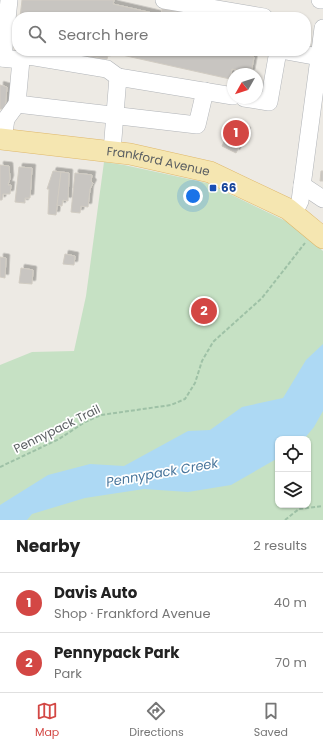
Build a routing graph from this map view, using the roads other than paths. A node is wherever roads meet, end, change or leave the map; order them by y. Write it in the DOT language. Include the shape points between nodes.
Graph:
graph roads {
  1 [pos="9,0"];
  2 [pos="164,0"];
  3 [pos="235,12"];
  4 [pos="323,31"];
  5 [pos="277,56"];
  6 [pos="311,56"];
  7 [pos="319,57"];
  8 [pos="2,58"];
  9 [pos="20,60"];
  10 [pos="118,77"];
  11 [pos="205,92"];
  12 [pos="227,95"];
  13 [pos="263,101"];
  14 [pos="17,104"];
  15 [pos="115,114"];
  16 [pos="2,139"];
  17 [pos="112,151"];
  18 [pos="302,184"];
  19 [pos="323,199"];
  20 [pos="294,213"];
  21 [pos="318,235"];
  1 -- 8 [label="street"];
  2 -- 3 [label="street"];
  4 -- 7 [label="street"];
  5 -- 13 [label="street" via="269,102"];
  6 -- 7 [label="street"];
  7 -- 18 [label="street"];
  8 -- 9 [label="street"];
  9 -- 10 [label="street" via="29,56 107,69"];
  9 -- 14 [label="street"];
  10 -- 11 [label="street"];
  10 -- 15 [label="street"];
  11 -- 12 [label="street"];
  11 -- 15 [label="street" via="197,126"];
  14 -- 15 [label="street"];
  14 -- 16 [label="street" via="6,118"];
  15 -- 17 [label="street"];
  16 -- 17 [label="main road, Frankford Avenue"];
  17 -- 20 [label="main road, Frankford Avenue" via="210,172"];
  18 -- 19 [label="street"];
  18 -- 20 [label="street" via="300,201"];
  20 -- 21 [label="main road, Frankford Avenue"];
}
